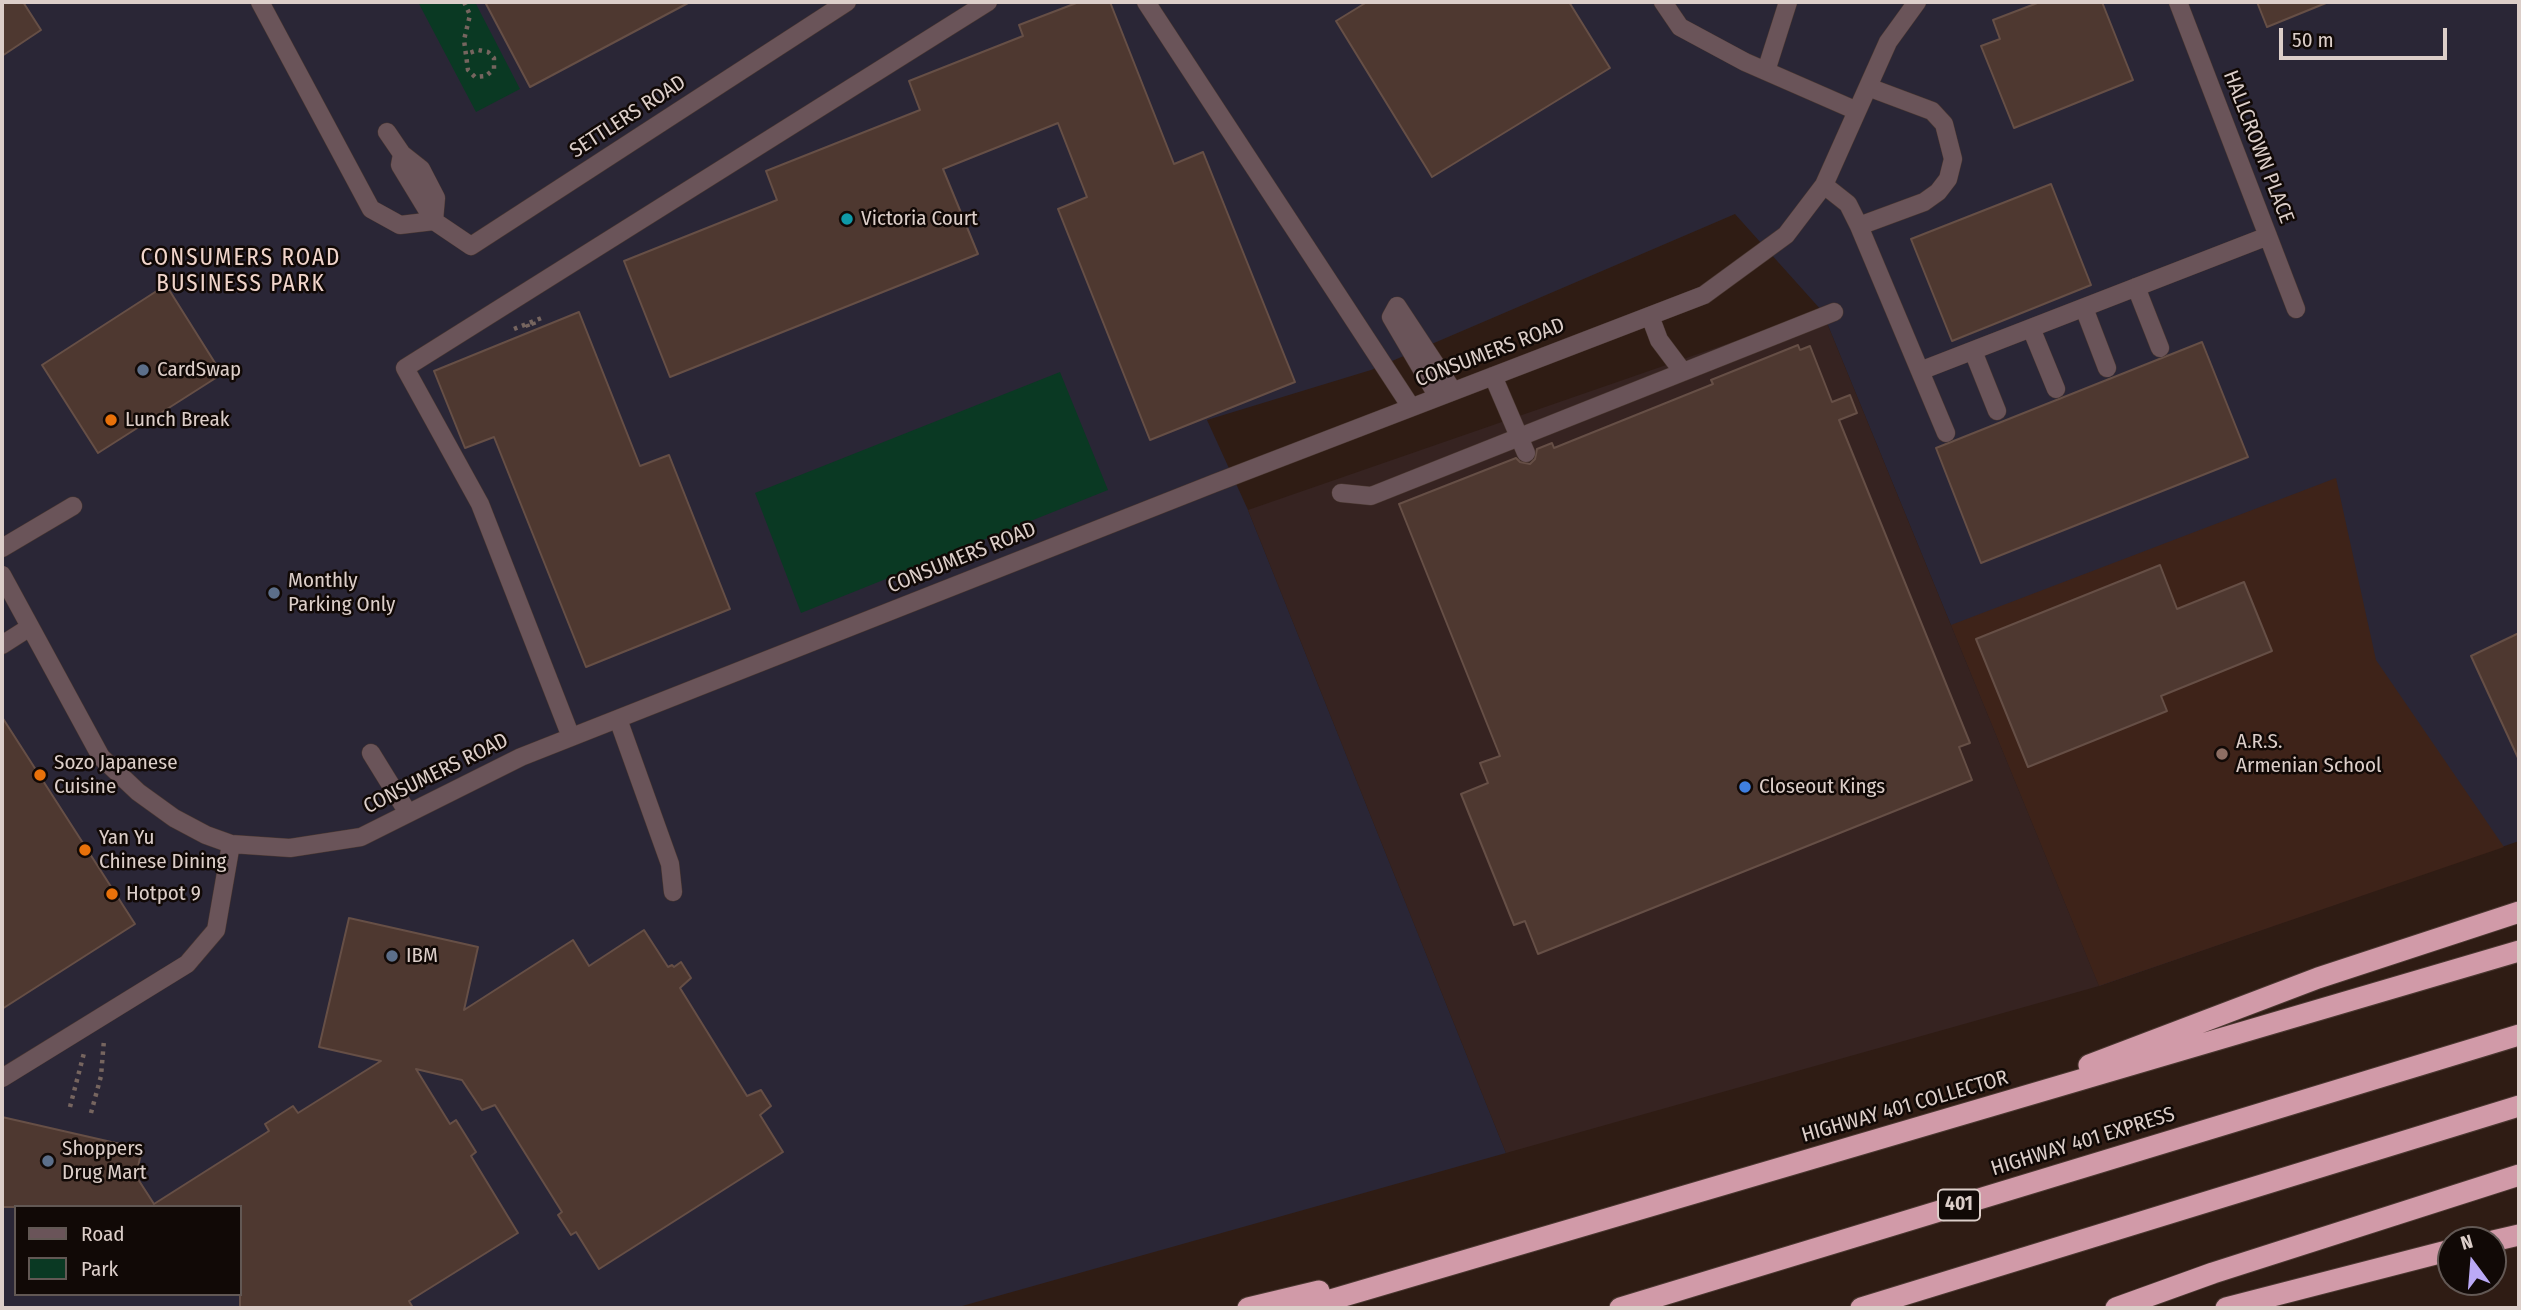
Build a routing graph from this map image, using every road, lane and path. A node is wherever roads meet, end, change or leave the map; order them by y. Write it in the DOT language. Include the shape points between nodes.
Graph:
graph roads {
  1 [pos="260,2"];
  2 [pos="464,2"];
  3 [pos="847,2"];
  4 [pos="988,2"];
  5 [pos="1146,2"];
  6 [pos="1663,2"];
  7 [pos="1788,2"];
  8 [pos="1917,2"];
  9 [pos="2178,2"];
  10 [pos="466,54"];
  11 [pos="1766,71"];
  12 [pos="1868,87"];
  13 [pos="1857,111"];
  14 [pos="387,132"];
  15 [pos="1824,185"];
  16 [pos="434,221"];
  17 [pos="1859,226"];
  18 [pos="2267,236"];
  19 [pos="2136,287"];
  20 [pos="2084,308"];
  21 [pos="2295,309"];
  22 [pos="1834,312"];
  23 [pos="1650,316"];
  24 [pos="544,317"];
  25 [pos="530,323"];
  26 [pos="2031,328"];
  27 [pos="514,329"];
  28 [pos="533,331"];
  29 [pos="2160,348"];
  30 [pos="1973,351"];
  31 [pos="2107,368"];
  32 [pos="1920,371"];
  33 [pos="1683,372"];
  34 [pos="1493,376"];
  35 [pos="2056,389"];
  36 [pos="1411,407"];
  37 [pos="1997,411"];
  38 [pos="1946,433"];
  39 [pos="1523,445"];
  40 [pos="1341,493"];
  41 [pos="73,506"];
  42 [pos="2,548"];
  43 [pos="2,575"];
  44 [pos="30,627"];
  45 [pos="2,645"];
  46 [pos="618,719"];
  47 [pos="572,737"];
  48 [pos="371,753"];
  49 [pos="408,813"];
  50 [pos="232,844"];
  51 [pos="673,892"];
  52 [pos="2519,912"];
  53 [pos="2519,951"];
  54 [pos="2519,1035"];
  55 [pos="104,1040"];
  56 [pos="84,1053"];
  57 [pos="2,1078"];
  58 [pos="2519,1106"];
  59 [pos="70,1107"];
  60 [pos="91,1113"];
  61 [pos="1938,1123"];
  62 [pos="2519,1175"];
  63 [pos="1576,1228"];
  64 [pos="2437,1254"];
  65 [pos="1248,1308"];
  66 [pos="1303,1308"];
  67 [pos="1620,1308"];
  68 [pos="1861,1308"];
  69 [pos="2116,1308"];
  70 [pos="2226,1308"];
  1 -- 16 [label="street" via="371,209 400,225"];
  2 -- 10 [label="path" via="470,15"];
  3 -- 16 [label="street, SETTLERS ROAD" via="471,246"];
  4 -- 47 [label="street" via="405,368 480,504"];
  5 -- 36 [label="street"];
  6 -- 11 [label="street" via="1680,27"];
  7 -- 11 [label="street"];
  8 -- 12 [label="street, CONSUMERS ROAD" via="1888,42"];
  9 -- 18 [label="street, HALLCROWN PLACE"];
  10 -- 10 [label="path" via="488,52 494,58 494,69 475,77 468,70"];
  11 -- 13 [label="street"];
  12 -- 13 [label="street, CONSUMERS ROAD"];
  12 -- 17 [label="street" via="1932,111 1944,124 1953,159 1948,179 1924,202"];
  13 -- 15 [label="street, CONSUMERS ROAD"];
  14 -- 16 [label="street" via="402,154 421,169 436,198"];
  15 -- 17 [label="street" via="1848,204"];
  15 -- 23 [label="street, CONSUMERS ROAD" via="1786,235 1704,295"];
  17 -- 32 [label="street"];
  18 -- 19 [label="street"];
  18 -- 21 [label="street, HALLCROWN PLACE"];
  19 -- 20 [label="street"];
  19 -- 29 [label="street"];
  20 -- 26 [label="street"];
  20 -- 31 [label="street"];
  22 -- 33 [label="street"];
  23 -- 33 [label="street" via="1659,340"];
  23 -- 34 [label="street, CONSUMERS ROAD"];
  24 -- 25 [label="path"];
  25 -- 27 [label="path"];
  25 -- 28 [label="path"];
  26 -- 30 [label="street"];
  26 -- 35 [label="street"];
  30 -- 32 [label="street"];
  30 -- 37 [label="street"];
  32 -- 38 [label="street"];
  33 -- 39 [label="street"];
  34 -- 36 [label="street, CONSUMERS ROAD"];
  34 -- 39 [label="street"];
  36 -- 46 [label="street, CONSUMERS ROAD"];
  39 -- 40 [label="street" via="1371,496"];
  41 -- 42 [label="street"];
  43 -- 44 [label="street, CONSUMERS ROAD"];
  44 -- 45 [label="street"];
  44 -- 50 [label="street, CONSUMERS ROAD" via="101,757 174,818"];
  46 -- 47 [label="street, CONSUMERS ROAD"];
  46 -- 51 [label="street" via="670,864"];
  47 -- 49 [label="street, CONSUMERS ROAD"];
  48 -- 49 [label="street"];
  49 -- 50 [label="street, CONSUMERS ROAD" via="361,837 290,848"];
  50 -- 57 [label="street" via="216,930 187,964"];
  52 -- 61 [label="highway" via="2318,978"];
  53 -- 61 [label="highway, HIGHWAY 401 COLLECTOR"];
  54 -- 67 [label="highway, HIGHWAY 401 EXPRESS / 401"];
  55 -- 60 [label="path"];
  56 -- 59 [label="path"];
  58 -- 68 [label="highway"];
  61 -- 63 [label="highway, HIGHWAY 401 COLLECTOR"];
  62 -- 69 [label="highway"];
  63 -- 65 [label="highway"];
  63 -- 66 [label="highway, HIGHWAY 401 COLLECTOR"];
  64 -- 70 [label="highway"];
}
